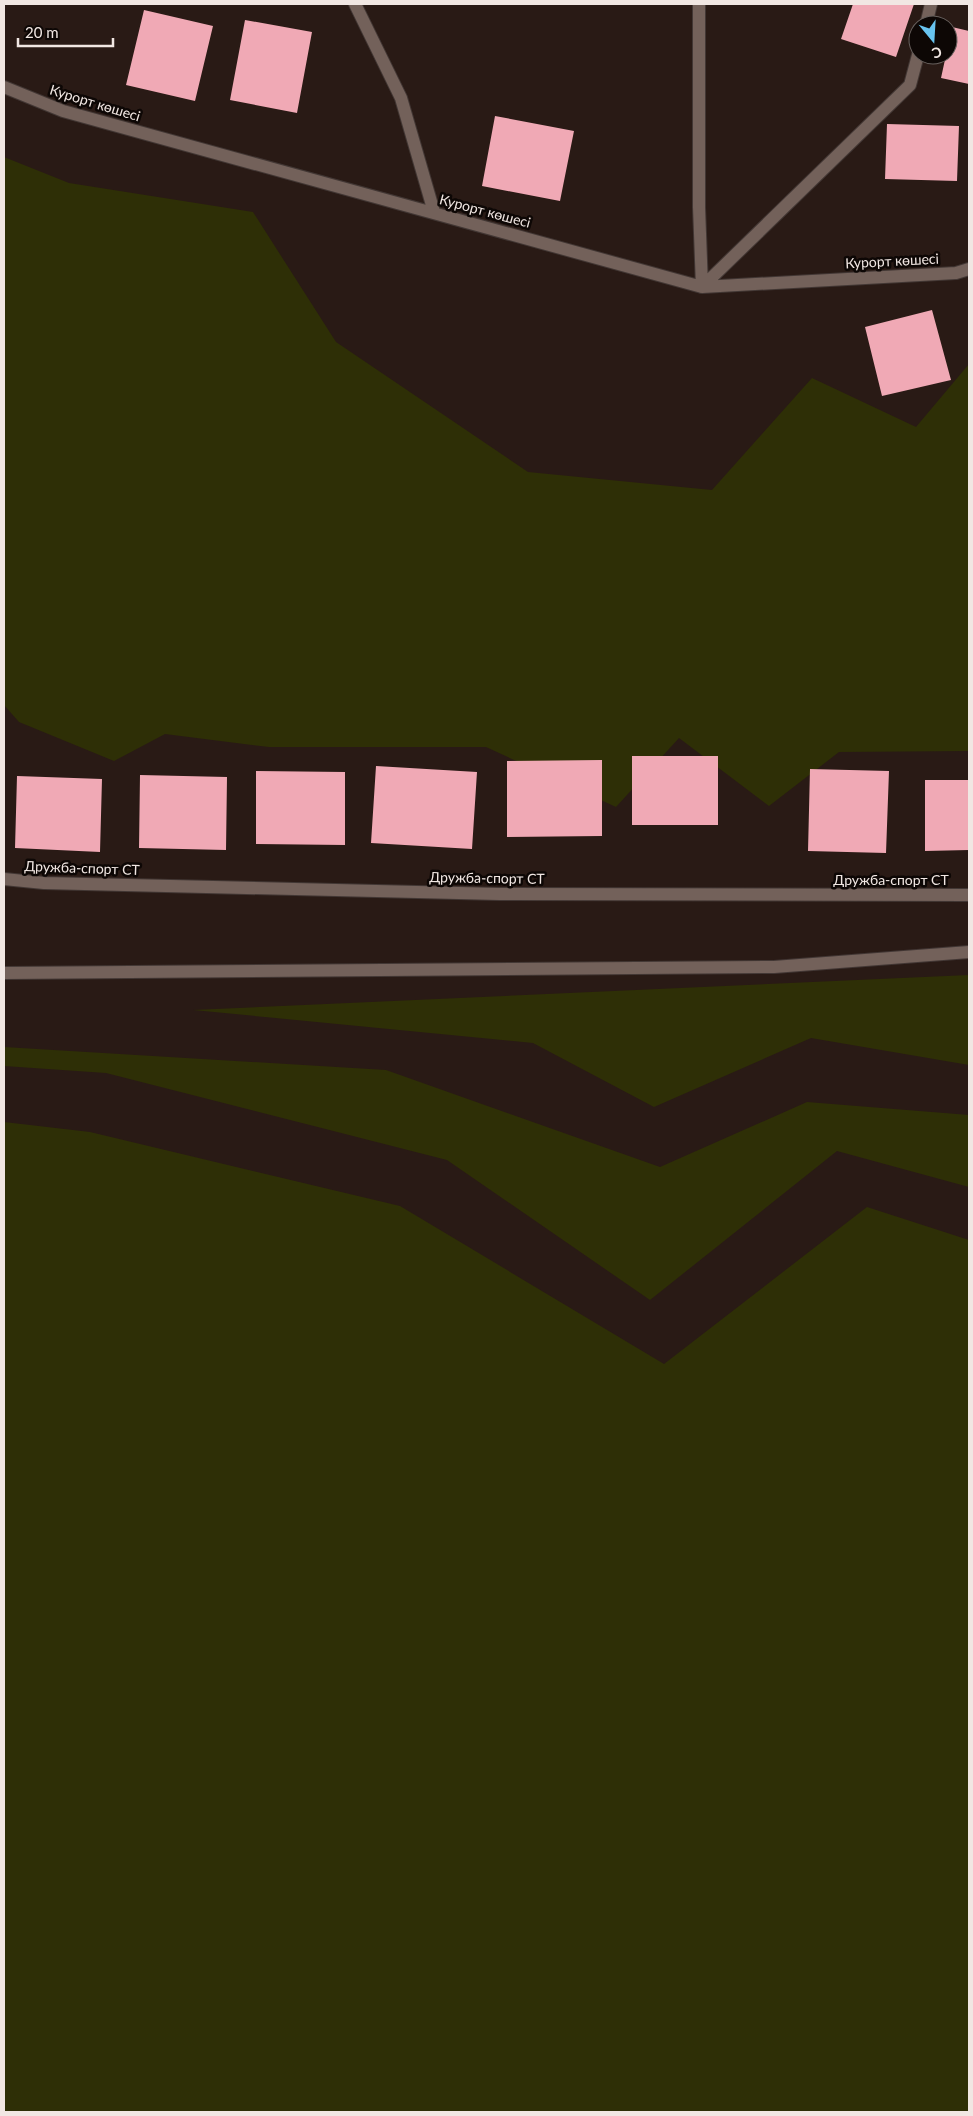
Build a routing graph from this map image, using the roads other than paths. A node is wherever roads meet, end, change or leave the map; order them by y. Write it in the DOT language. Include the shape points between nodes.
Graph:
graph roads {
  1 [pos="355,4"];
  2 [pos="699,4"];
  3 [pos="915,65"];
  4 [pos="4,87"];
  5 [pos="434,212"];
  6 [pos="969,269"];
  7 [pos="702,287"];
  8 [pos="4,879"];
  9 [pos="969,895"];
  10 [pos="969,952"];
  11 [pos="4,973"];
  1 -- 5 [label="street" via="401,98"];
  2 -- 7 [label="street"];
  3 -- 7 [label="street" via="910,85"];
  4 -- 5 [label="street, Курорт көшесі" via="63,111"];
  5 -- 7 [label="street, Курорт көшесі"];
  6 -- 7 [label="street, Курорт көшесі"];
  8 -- 9 [label="street, Дружба-спорт СТ" via="44,883 499,894"];
  10 -- 11 [label="street" via="774,967"];
}
